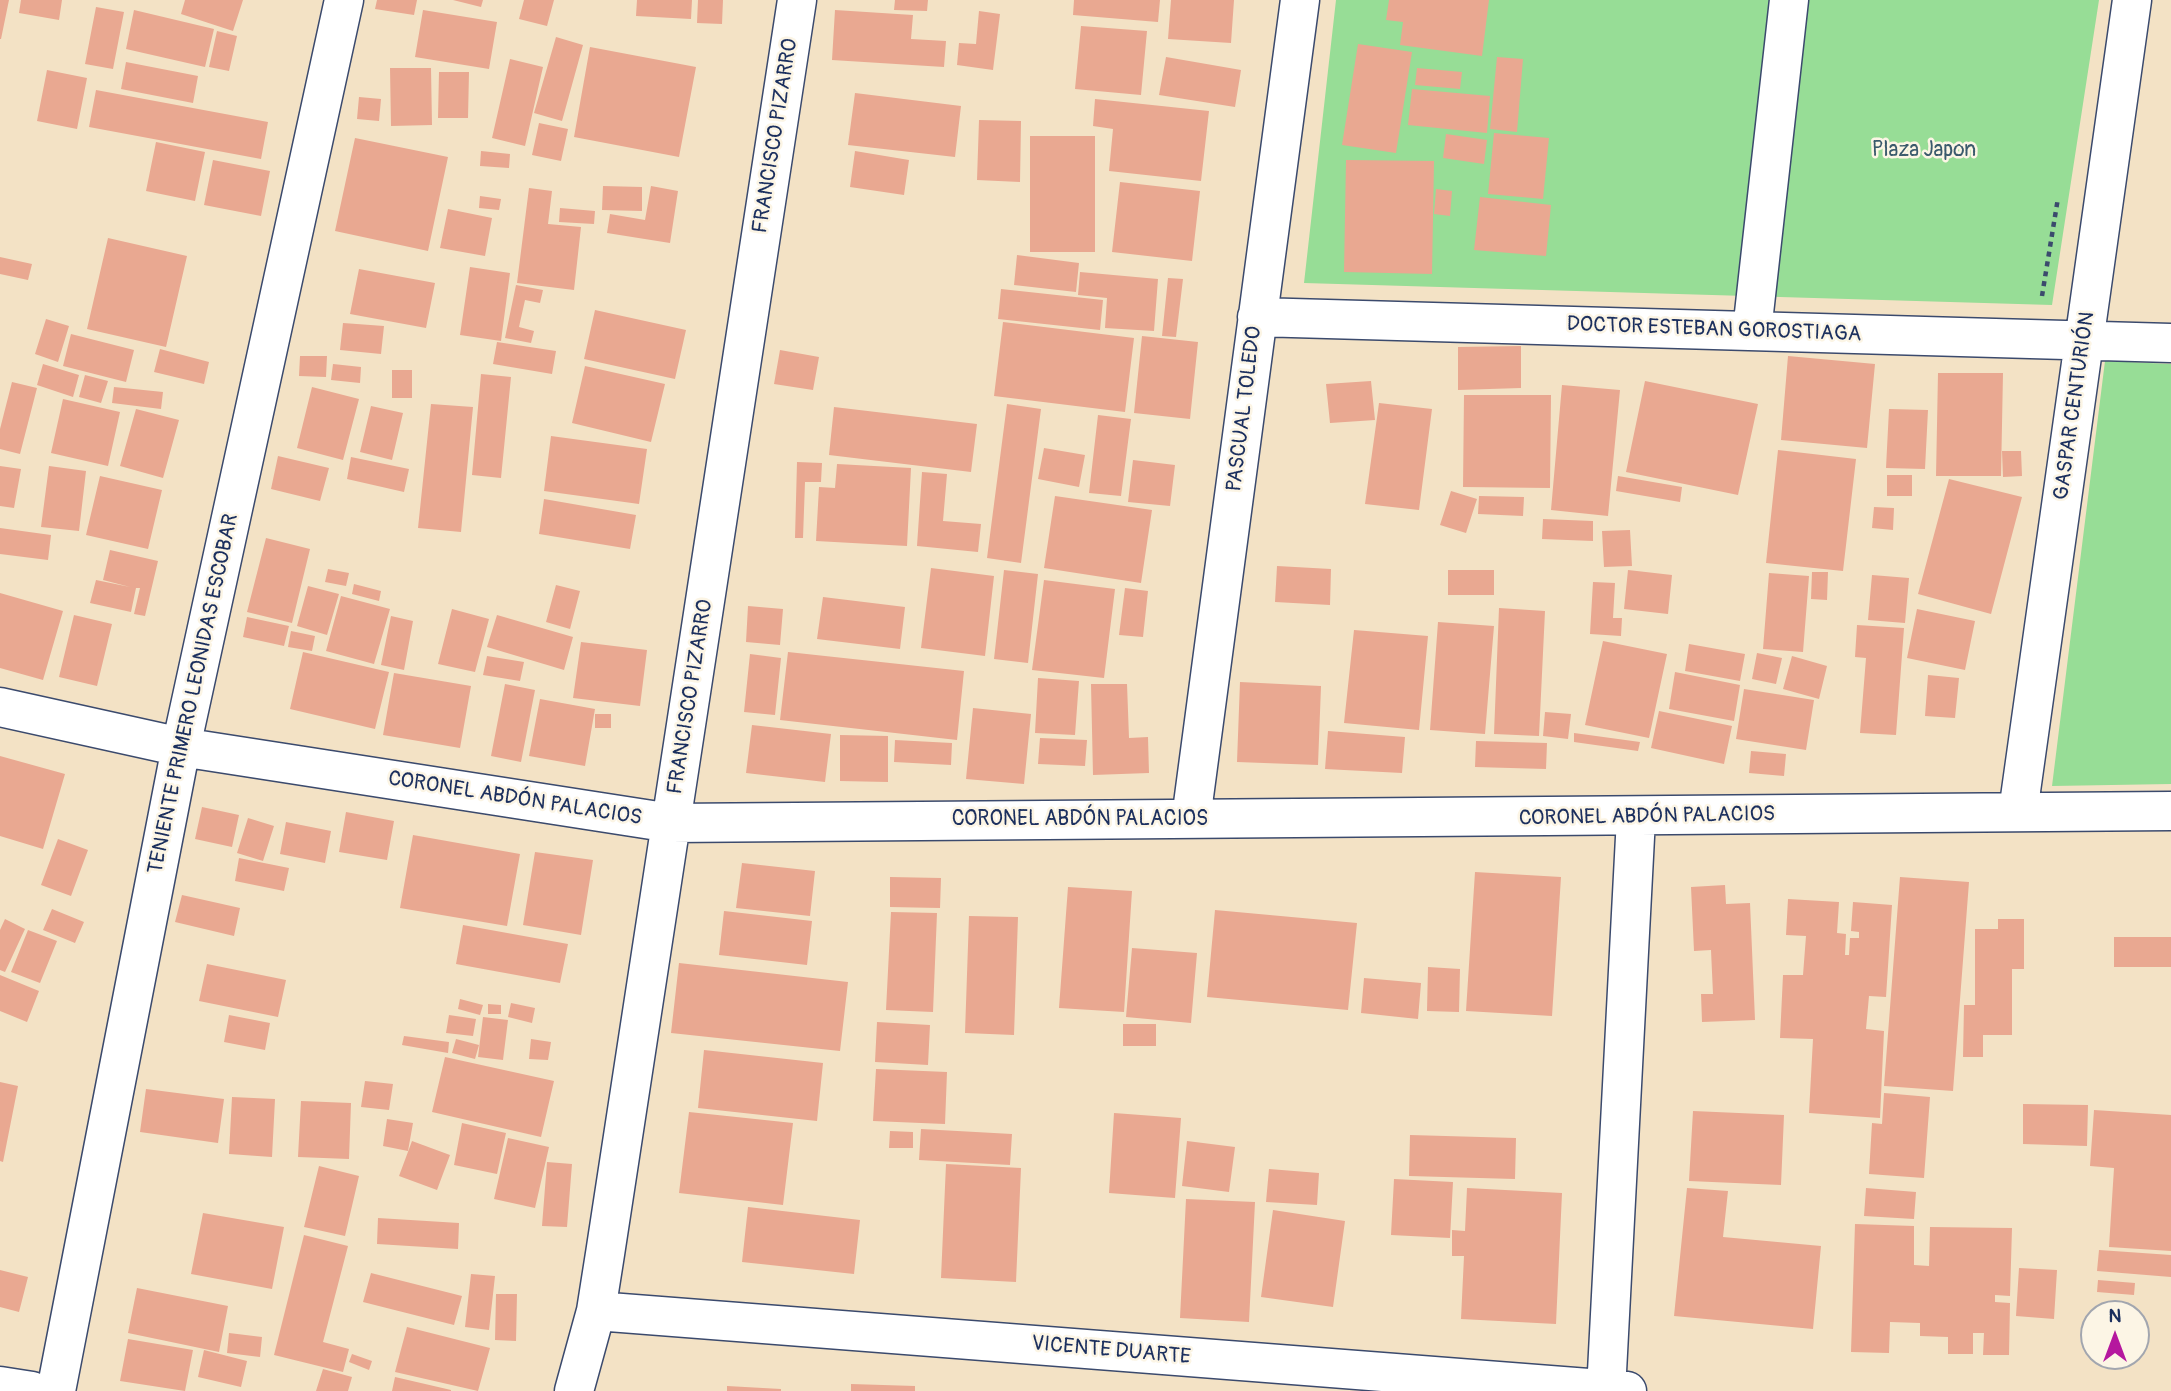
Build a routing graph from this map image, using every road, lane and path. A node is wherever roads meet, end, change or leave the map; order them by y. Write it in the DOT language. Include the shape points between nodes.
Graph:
graph roads {
  1 [pos="344,0"];
  2 [pos="797,0"];
  3 [pos="1300,0"];
  4 [pos="1788,0"];
  5 [pos="2132,0"];
  6 [pos="2028,296"];
  7 [pos="2042,297"];
  8 [pos="1257,317"];
  9 [pos="1752,331"];
  10 [pos="2084,341"];
  11 [pos="2171,344"];
  12 [pos="0,707"];
  13 [pos="181,747"];
  14 [pos="2171,811"];
  15 [pos="2018,813"];
  16 [pos="1636,818"];
  17 [pos="1191,819"];
  18 [pos="671,823"];
  19 [pos="596,1311"];
  20 [pos="0,1386"];
  21 [pos="32,1391"];
  22 [pos="56,1391"];
  23 [pos="575,1391"];
  24 [pos="1606,1391"];
  25 [pos="1627,1391"];
  1 -- 13 [label="street, TENIENTE PRIMERO LEONIDAS ESCOBAR"];
  2 -- 18 [label="street, FRANCISCO PIZARRO"];
  3 -- 8 [label="street, PASCUAL TOLEDO"];
  4 -- 9 [label="street"];
  5 -- 10 [label="street, GASPAR CENTURIÓN"];
  6 -- 7 [label="path"];
  8 -- 9 [label="street, DOCTOR ESTEBAN GOROSTIAGA"];
  8 -- 17 [label="street, PASCUAL TOLEDO"];
  9 -- 10 [label="street, DOCTOR ESTEBAN GOROSTIAGA"];
  10 -- 11 [label="street, DOCTOR ESTEBAN GOROSTIAGA"];
  10 -- 15 [label="street, GASPAR CENTURIÓN"];
  12 -- 13 [label="street, CORONEL ABDÓN PALACIOS"];
  13 -- 18 [label="street, CORONEL ABDÓN PALACIOS"];
  13 -- 22 [label="street, TENIENTE PRIMERO LEONIDAS ESCOBAR"];
  14 -- 15 [label="street, CORONEL ABDÓN PALACIOS"];
  15 -- 16 [label="street, CORONEL ABDÓN PALACIOS"];
  16 -- 17 [label="street, CORONEL ABDÓN PALACIOS"];
  16 -- 24 [label="street"];
  17 -- 18 [label="street, CORONEL ABDÓN PALACIOS"];
  18 -- 19 [label="street, FRANCISCO PIZARRO"];
  19 -- 23 [label="street, FRANCISCO PIZARRO"];
  19 -- 24 [label="street, VICENTE DUARTE"];
  20 -- 21 [label="street"];
  24 -- 25 [label="street, VICENTE DUARTE"];
}
